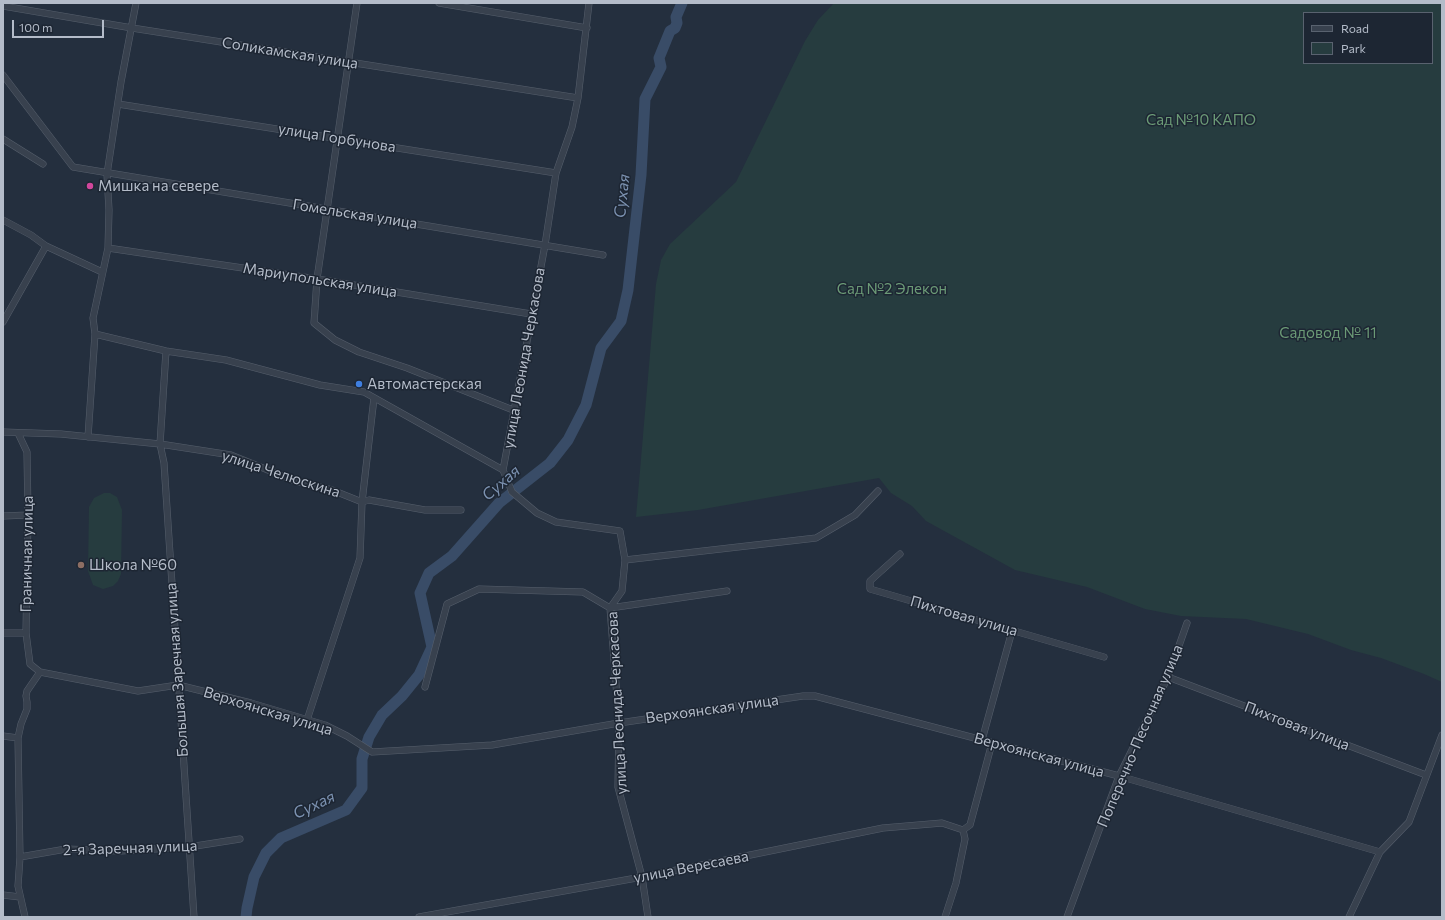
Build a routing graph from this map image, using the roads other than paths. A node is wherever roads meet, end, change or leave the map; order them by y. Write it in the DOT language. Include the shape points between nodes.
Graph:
graph roads {
  1 [pos="136,3"];
  2 [pos="357,3"];
  3 [pos="439,3"];
  4 [pos="589,3"];
  5 [pos="3,6"];
  6 [pos="132,28"];
  7 [pos="587,28"];
  8 [pos="348,62"];
  9 [pos="3,75"];
  10 [pos="578,98"];
  11 [pos="118,104"];
  12 [pos="338,138"];
  13 [pos="3,139"];
  14 [pos="43,164"];
  15 [pos="556,173"];
  16 [pos="107,174"];
  17 [pos="327,210"];
  18 [pos="3,220"];
  19 [pos="545,245"];
  20 [pos="46,246"];
  21 [pos="108,248"];
  22 [pos="602,255"];
  23 [pos="102,272"];
  24 [pos="317,280"];
  25 [pos="531,314"];
  26 [pos="3,322"];
  27 [pos="95,334"];
  28 [pos="166,351"];
  29 [pos="374,398"];
  30 [pos="513,410"];
  31 [pos="3,432"];
  32 [pos="18,433"];
  33 [pos="88,437"];
  34 [pos="160,444"];
  35 [pos="503,470"];
  36 [pos="878,491"];
  37 [pos="362,502"];
  38 [pos="461,510"];
  39 [pos="28,515"];
  40 [pos="3,516"];
  41 [pos="900,554"];
  42 [pos="625,560"];
  43 [pos="727,591"];
  44 [pos="610,608"];
  45 [pos="1187,623"];
  46 [pos="1012,631"];
  47 [pos="3,633"];
  48 [pos="26,633"];
  49 [pos="1104,657"];
  50 [pos="40,672"];
  51 [pos="1168,677"];
  52 [pos="178,685"];
  53 [pos="425,687"];
  54 [pos="307,720"];
  55 [pos="619,723"];
  56 [pos="1442,735"];
  57 [pos="3,736"];
  58 [pos="18,738"];
  59 [pos="982,740"];
  60 [pos="992,743"];
  61 [pos="1119,776"];
  62 [pos="1426,776"];
  63 [pos="963,830"];
  64 [pos="240,838"];
  65 [pos="188,848"];
  66 [pos="1380,852"];
  67 [pos="20,857"];
  68 [pos="642,877"];
  69 [pos="18,886"];
  70 [pos="6,895"];
  71 [pos="20,898"];
  72 [pos="25,917"];
  73 [pos="194,917"];
  74 [pos="419,917"];
  75 [pos="648,917"];
  76 [pos="945,917"];
  77 [pos="1067,917"];
  78 [pos="1349,917"];
  1 -- 6 [label="street"];
  2 -- 8 [label="street"];
  3 -- 7 [label="street"];
  4 -- 7 [label="street, улица Леонида Черкасова"];
  5 -- 6 [label="street, Соликамская улица"];
  6 -- 8 [label="street, Соликамская улица"];
  6 -- 11 [label="street"];
  7 -- 10 [label="street, улица Леонида Черкасова"];
  8 -- 10 [label="street, Соликамская улица"];
  8 -- 12 [label="street"];
  9 -- 16 [label="street, Гомельская улица" via="73,167"];
  10 -- 15 [label="street, улица Леонида Черкасова" via="572,127"];
  11 -- 12 [label="street, улица Горбунова"];
  11 -- 16 [label="street"];
  12 -- 15 [label="street, улица Горбунова"];
  12 -- 17 [label="street"];
  13 -- 14 [label="street"];
  15 -- 19 [label="street, улица Леонида Черкасова"];
  16 -- 17 [label="street, Гомельская улица"];
  16 -- 21 [label="street"];
  17 -- 19 [label="street, Гомельская улица"];
  17 -- 24 [label="street"];
  18 -- 20 [label="street"];
  19 -- 22 [label="street, Гомельская улица"];
  19 -- 25 [label="street, улица Леонида Черкасова"];
  20 -- 23 [label="street"];
  20 -- 26 [label="street"];
  21 -- 23 [label="street"];
  21 -- 24 [label="street, Мариупольская улица"];
  23 -- 27 [label="street" via="93,318"];
  24 -- 25 [label="street, Мариупольская улица"];
  24 -- 30 [label="street" via="314,324 335,340 359,352"];
  25 -- 30 [label="street, улица Леонида Черкасова"];
  27 -- 28 [label="street"];
  27 -- 33 [label="street"];
  28 -- 29 [label="street" via="226,360 320,385 364,392"];
  28 -- 34 [label="street, Большая Заречная улица"];
  29 -- 35 [label="street"];
  29 -- 37 [label="street"];
  30 -- 35 [label="street, улица Леонида Черкасова"];
  31 -- 32 [label="street, улица Челюскина"];
  32 -- 33 [label="street, улица Челюскина"];
  32 -- 39 [label="street, Граничная улица" via="27,452"];
  33 -- 34 [label="street, улица Челюскина"];
  34 -- 37 [label="street, улица Челюскина" via="231,455 295,481 332,490"];
  34 -- 52 [label="street, Большая Заречная улица" via="164,463"];
  35 -- 42 [label="street, улица Леонида Черкасова" via="512,492 537,513 556,522 620,531"];
  36 -- 42 [label="street" via="855,514 816,538"];
  37 -- 38 [label="street, улица Челюскина" via="369,500 425,510"];
  37 -- 54 [label="street" via="360,558"];
  39 -- 40 [label="street"];
  39 -- 48 [label="street, Граничная улица"];
  41 -- 46 [label="street, Пихтовая улица" via="870,581 870,589"];
  42 -- 44 [label="street, улица Леонида Черкасова" via="622,591"];
  43 -- 44 [label="street"];
  44 -- 53 [label="street" via="583,592 479,589 447,604"];
  44 -- 55 [label="street, улица Леонида Черкасова"];
  45 -- 51 [label="street, Поперечно-Песочная улица"];
  46 -- 49 [label="street, Пихтовая улица"];
  46 -- 59 [label="street"];
  47 -- 48 [label="street"];
  48 -- 50 [label="street, Граничная улица" via="30,664"];
  50 -- 52 [label="street, Верхоянская улица" via="138,691"];
  50 -- 58 [label="street" via="27,691 27,708"];
  51 -- 61 [label="street, Поперечно-Песочная улица"];
  51 -- 62 [label="street, Пихтовая улица"];
  52 -- 54 [label="street, Верхоянская улица"];
  52 -- 65 [label="street, Большая Заречная улица"];
  54 -- 55 [label="street, Верхоянская улица" via="325,725 372,752 492,745"];
  55 -- 59 [label="street, Верхоянская улица" via="815,696"];
  55 -- 68 [label="street, улица Леонида Черкасова" via="618,787"];
  56 -- 62 [label="street"];
  57 -- 58 [label="street"];
  58 -- 67 [label="street"];
  59 -- 60 [label="street, Верхоянская улица"];
  60 -- 61 [label="street, Верхоянская улица"];
  60 -- 63 [label="street" via="970,825"];
  61 -- 66 [label="street, Верхоянская улица"];
  61 -- 77 [label="street, Поперечно-Песочная улица"];
  62 -- 66 [label="street" via="1408,822"];
  63 -- 68 [label="street, улица Вересаева" via="942,823 883,828"];
  63 -- 76 [label="street" via="965,839"];
  64 -- 65 [label="street, 2-я Заречная улица"];
  65 -- 67 [label="street, 2-я Заречная улица" via="120,851 66,849"];
  65 -- 73 [label="street, Большая Заречная улица"];
  66 -- 78 [label="street"];
  67 -- 69 [label="street"];
  68 -- 74 [label="street, улица Вересаева"];
  68 -- 75 [label="street, улица Леонида Черкасова"];
  69 -- 70 [label="street"];
  69 -- 71 [label="street"];
  70 -- 71 [label="street"];
  71 -- 72 [label="street"];
}
